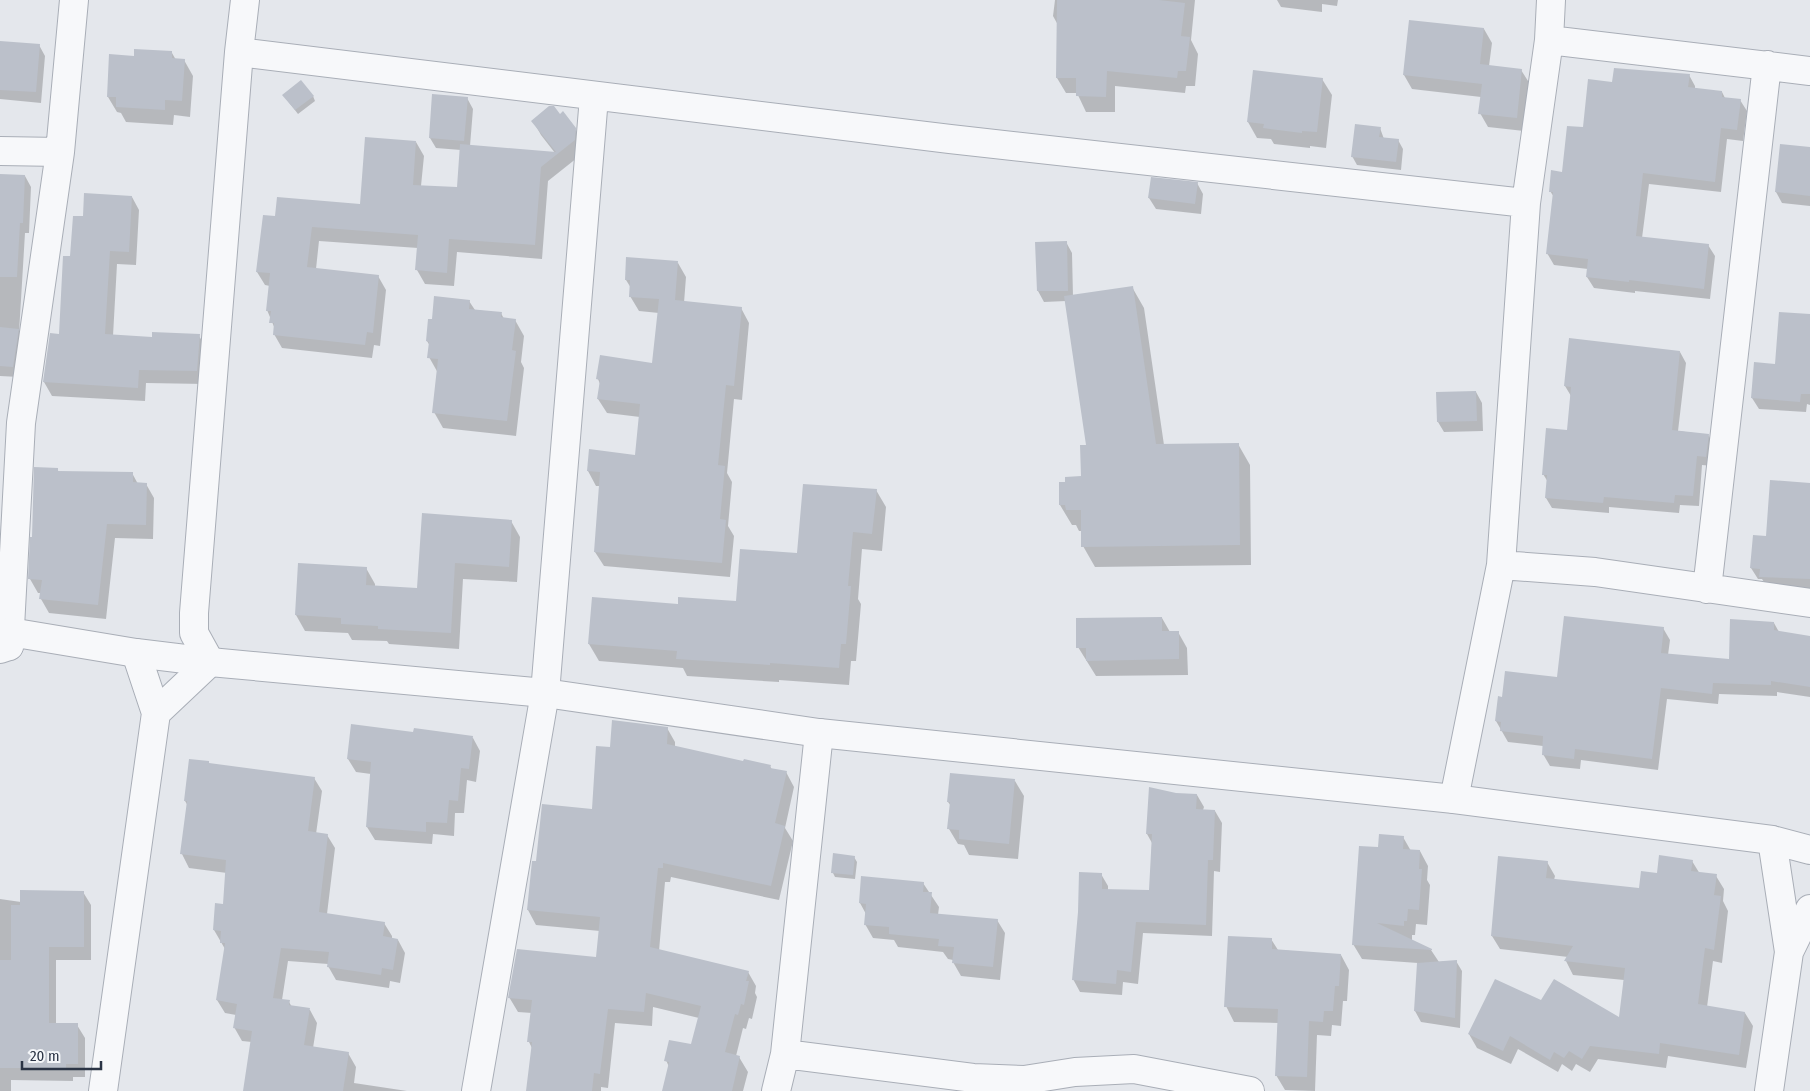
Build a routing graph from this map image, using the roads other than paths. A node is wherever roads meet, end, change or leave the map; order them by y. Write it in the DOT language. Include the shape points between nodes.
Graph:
graph roads {
  1 [pos="74,0"];
  2 [pos="244,0"];
  3 [pos="1551,0"];
  4 [pos="1549,40"];
  5 [pos="239,52"];
  6 [pos="1767,65"];
  7 [pos="1810,71"];
  8 [pos="594,97"];
  9 [pos="0,151"];
  10 [pos="60,152"];
  11 [pos="1526,203"];
  12 [pos="11,424"];
  13 [pos="1500,565"];
  14 [pos="1707,589"];
  15 [pos="1810,603"];
  16 [pos="5,647"];
  17 [pos="136,653"];
  18 [pos="210,662"];
  19 [pos="545,693"];
  20 [pos="156,713"];
  21 [pos="819,733"];
  22 [pos="1454,799"];
  23 [pos="1772,840"];
  24 [pos="1810,850"];
  25 [pos="1810,910"];
  26 [pos="1789,952"];
  27 [pos="785,1054"];
  28 [pos="103,1091"];
  29 [pos="476,1091"];
  30 [pos="776,1091"];
  31 [pos="1250,1091"];
  32 [pos="1769,1091"];
  1 -- 10 [label="street"];
  2 -- 5 [label="street"];
  3 -- 4 [label="street"];
  4 -- 6 [label="street"];
  4 -- 11 [label="street"];
  5 -- 8 [label="street"];
  5 -- 18 [label="street" via="194,613 194,634"];
  6 -- 7 [label="street"];
  6 -- 14 [label="street"];
  8 -- 11 [label="street"];
  8 -- 19 [label="street"];
  9 -- 10 [label="street"];
  10 -- 12 [label="street"];
  11 -- 13 [label="street"];
  12 -- 16 [label="street"];
  13 -- 14 [label="street" via="1595,572"];
  13 -- 22 [label="street"];
  14 -- 15 [label="street"];
  16 -- 17 [label="street" via="10,632"];
  17 -- 18 [label="street"];
  17 -- 20 [label="street"];
  18 -- 19 [label="street"];
  18 -- 20 [label="street"];
  19 -- 21 [label="street"];
  19 -- 29 [label="street"];
  20 -- 28 [label="street"];
  21 -- 22 [label="street"];
  21 -- 27 [label="street"];
  22 -- 23 [label="street"];
  23 -- 24 [label="street"];
  23 -- 26 [label="street"];
  25 -- 26 [label="street"];
  26 -- 32 [label="street"];
  27 -- 30 [label="street"];
  27 -- 31 [label="street" via="973,1078 1024,1080 1074,1072 1134,1069"];
}
